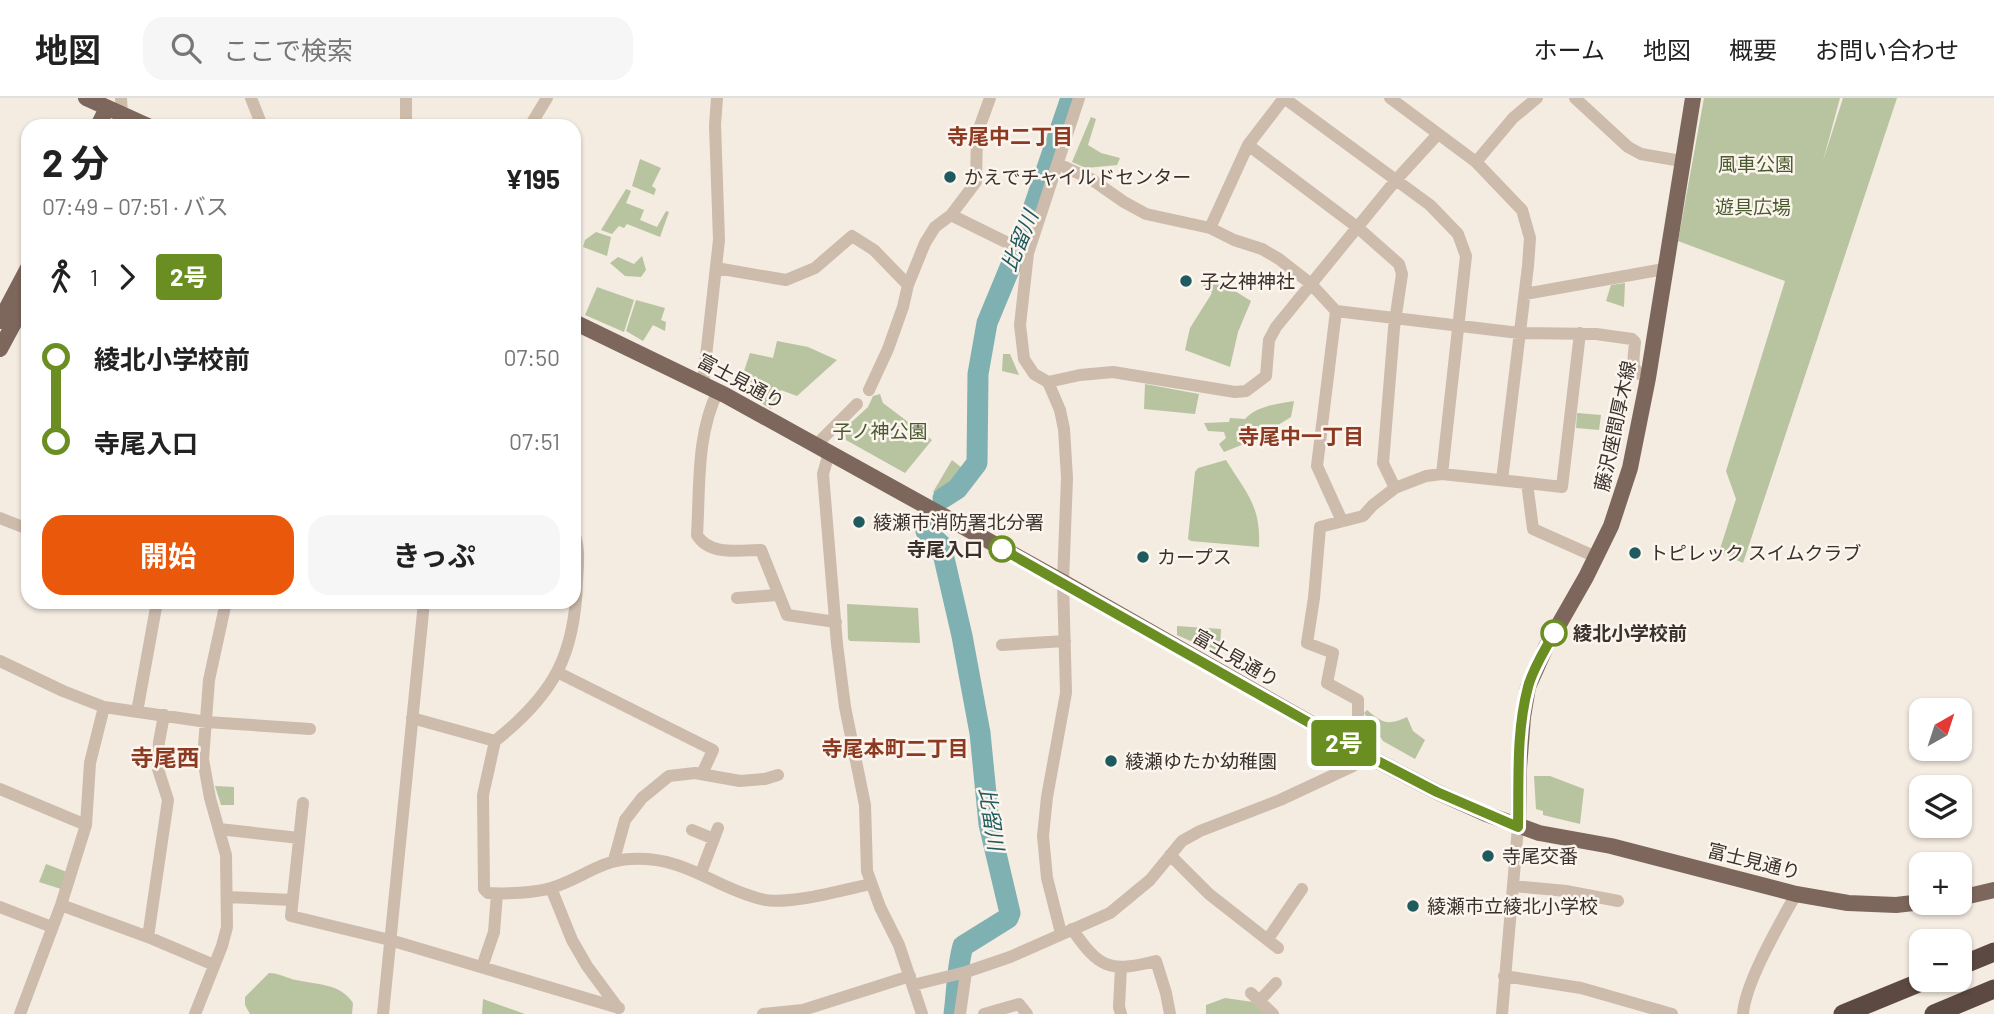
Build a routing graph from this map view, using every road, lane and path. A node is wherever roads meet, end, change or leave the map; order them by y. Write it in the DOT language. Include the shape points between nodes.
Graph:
graph roads {
  1 [pos="86,98"];
  2 [pos="251,98"];
  3 [pos="406,98"];
  4 [pos="547,98"];
  5 [pos="717,98"];
  6 [pos="990,98"];
  7 [pos="1079,98"];
  8 [pos="1284,98"];
  9 [pos="1390,98"];
  10 [pos="1536,98"];
  11 [pos="1575,98"];
  12 [pos="1693,98"];
  13 [pos="116,101"];
  14 [pos="103,119"];
  15 [pos="120,119"];
  16 [pos="259,119"];
  17 [pos="405,119"];
  18 [pos="534,119"];
  19 [pos="1438,134"];
  20 [pos="1248,145"];
  21 [pos="1681,161"];
  22 [pos="1476,162"];
  23 [pos="1058,164"];
  24 [pos="1396,180"];
  25 [pos="951,215"];
  26 [pos="1357,227"];
  27 [pos="1210,229"];
  28 [pos="1020,249"];
  29 [pos="716,268"];
  30 [pos="1664,269"];
  31 [pos="21,281"];
  32 [pos="1311,284"];
  33 [pos="908,285"];
  34 [pos="1525,294"];
  35 [pos="1336,311"];
  36 [pos="21,319"];
  37 [pos="1395,319"];
  38 [pos="0,321"];
  39 [pos="581,326"];
  40 [pos="1458,327"];
  41 [pos="1519,333"];
  42 [pos="1580,333"];
  43 [pos="0,349"];
  44 [pos="1648,378"];
  45 [pos="1048,382"];
  46 [pos="703,383"];
  47 [pos="869,390"];
  48 [pos="718,391"];
  49 [pos="857,404"];
  50 [pos="823,449"];
  51 [pos="1442,474"];
  52 [pos="1502,480"];
  53 [pos="1527,483"];
  54 [pos="1395,488"];
  55 [pos="0,517"];
  56 [pos="1342,521"];
  57 [pos="21,525"];
  58 [pos="1596,557"];
  59 [pos="1063,582"];
  60 [pos="777,594"];
  61 [pos="737,598"];
  62 [pos="157,609"];
  63 [pos="224,609"];
  64 [pos="423,609"];
  65 [pos="576,609"];
  66 [pos="836,622"];
  67 [pos="1065,641"];
  68 [pos="1002,645"];
  69 [pos="1,666"];
  70 [pos="557,672"];
  71 [pos="104,707"];
  72 [pos="137,712"];
  73 [pos="164,715"];
  74 [pos="412,718"];
  75 [pos="207,722"];
  76 [pos="310,729"];
  77 [pos="495,741"];
  78 [pos="1368,756"];
  79 [pos="702,774"];
  80 [pos="778,775"];
  81 [pos="0,789"];
  82 [pos="303,803"];
  83 [pos="86,825"];
  84 [pos="1518,827"];
  85 [pos="219,829"];
  86 [pos="692,831"];
  87 [pos="299,838"];
  88 [pos="1170,855"];
  89 [pos="614,860"];
  90 [pos="701,873"];
  91 [pos="871,884"];
  92 [pos="1514,886"];
  93 [pos="551,888"];
  94 [pos="1302,889"];
  95 [pos="1994,890"];
  96 [pos="497,894"];
  97 [pos="1796,894"];
  98 [pos="1972,895"];
  99 [pos="227,897"];
  100 [pos="292,900"];
  101 [pos="1618,901"];
  102 [pos="1909,904"];
  103 [pos="61,905"];
  104 [pos="0,907"];
  105 [pos="52,927"];
  106 [pos="1067,931"];
  107 [pos="148,937"];
  108 [pos="1268,939"];
  109 [pos="390,940"];
  110 [pos="1278,948"];
  111 [pos="1994,952"];
  112 [pos="1972,961"];
  113 [pos="214,965"];
  114 [pos="482,967"];
  115 [pos="1121,967"];
  116 [pos="961,973"];
  117 [pos="1504,976"];
  118 [pos="912,981"];
  119 [pos="1276,983"];
  120 [pos="1909,987"];
  121 [pos="1994,989"];
  122 [pos="1625,1007"];
  123 [pos="621,1011"];
  124 [pos="20,1014"];
  125 [pos="195,1014"];
  126 [pos="383,1014"];
  127 [pos="763,1014"];
  128 [pos="922,1014"];
  129 [pos="960,1014"];
  130 [pos="984,1014"];
  131 [pos="1027,1014"];
  132 [pos="1121,1014"];
  133 [pos="1170,1014"];
  134 [pos="1273,1014"];
  135 [pos="1502,1014"];
  136 [pos="1672,1014"];
  137 [pos="1743,1014"];
  138 [pos="1843,1014"];
  139 [pos="1934,1014"];
  1 -- 13 [label="main road"];
  2 -- 16 [label="street"];
  3 -- 17 [label="street"];
  4 -- 18 [label="street"];
  5 -- 29 [label="street"];
  6 -- 25 [label="street" via="978,134 976,182"];
  7 -- 23 [label="street"];
  8 -- 20 [label="street"];
  8 -- 24 [label="street"];
  9 -- 19 [label="street"];
  10 -- 22 [label="street"];
  11 -- 21 [label="street" via="1628,147 1640,154"];
  12 -- 21 [label="main road, 藤沢座間厚木線"];
  13 -- 14 [label="main road"];
  13 -- 15 [label="main road"];
  19 -- 22 [label="street"];
  19 -- 24 [label="street"];
  20 -- 26 [label="street"];
  20 -- 27 [label="street"];
  21 -- 30 [label="main road, 藤沢座間厚木線"];
  22 -- 34 [label="street" via="1522,210 1530,238"];
  23 -- 27 [label="street" via="1146,214"];
  23 -- 28 [label="street"];
  24 -- 26 [label="street"];
  24 -- 40 [label="street" via="1458,234 1466,256"];
  25 -- 28 [label="street"];
  25 -- 33 [label="street" via="930,233"];
  26 -- 32 [label="street"];
  26 -- 37 [label="street" via="1399,264 1402,274"];
  27 -- 32 [label="street" via="1262,249"];
  28 -- 45 [label="street" via="1024,359 1034,374"];
  29 -- 33 [label="street" via="786,280 815,268 852,236 874,250"];
  29 -- 46 [label="street"];
  30 -- 34 [label="street"];
  30 -- 44 [label="main road, 藤沢座間厚木線"];
  31 -- 38 [label="main road"];
  32 -- 35 [label="street"];
  32 -- 45 [label="street" via="1269,340 1266,376 1246,391 1113,372"];
  33 -- 47 [label="street" via="888,349"];
  34 -- 41 [label="street"];
  35 -- 37 [label="street"];
  35 -- 56 [label="street" via="1317,466"];
  36 -- 43 [label="main road"];
  37 -- 40 [label="street"];
  37 -- 54 [label="street" via="1383,463"];
  39 -- 46 [label="main road, 富士見通り"];
  40 -- 41 [label="street"];
  40 -- 51 [label="street"];
  41 -- 42 [label="street"];
  41 -- 52 [label="street"];
  42 -- 44 [label="street" via="1632,339 1634,369"];
  42 -- 53 [label="street" via="1562,486"];
  44 -- 58 [label="main road, 藤沢座間厚木線" via="1622,499"];
  45 -- 59 [label="street" via="1064,429"];
  46 -- 48 [label="main road, 富士見通り"];
  48 -- 50 [label="main road, 富士見通り"];
  48 -- 60 [label="street" via="710,408 698,476 696,536 709,547 761,550"];
  49 -- 50 [label="street" via="822,439"];
  50 -- 59 [label="main road, 富士見通り"];
  50 -- 66 [label="street"];
  51 -- 52 [label="street"];
  51 -- 54 [label="street"];
  52 -- 53 [label="street"];
  53 -- 58 [label="street" via="1533,530"];
  54 -- 56 [label="street" via="1363,516"];
  55 -- 57 [label="street"];
  56 -- 78 [label="street" via="1320,527 1307,643 1333,653 1327,683 1358,700 1358,719 1373,743"];
  58 -- 84 [label="main road, 藤沢座間厚木線" via="1528,687 1518,768"];
  59 -- 67 [label="street"];
  59 -- 78 [label="main road, 富士見通り"];
  60 -- 61 [label="street"];
  60 -- 66 [label="street" via="787,615"];
  62 -- 72 [label="street"];
  63 -- 75 [label="street" via="209,680"];
  64 -- 74 [label="street"];
  65 -- 70 [label="street" via="572,635"];
  66 -- 91 [label="street" via="845,707 865,805"];
  67 -- 68 [label="street"];
  67 -- 106 [label="street" via="1066,693 1043,836 1047,878"];
  69 -- 71 [label="street"];
  70 -- 77 [label="street" via="530,708"];
  70 -- 79 [label="street" via="713,750"];
  71 -- 72 [label="street"];
  71 -- 83 [label="street" via="90,763"];
  72 -- 73 [label="street"];
  73 -- 75 [label="street"];
  73 -- 107 [label="street" via="158,769 169,800"];
  74 -- 77 [label="street"];
  74 -- 109 [label="street"];
  75 -- 76 [label="street"];
  75 -- 85 [label="street" via="203,759"];
  77 -- 96 [label="street" via="483,795 483,848 484,889"];
  78 -- 84 [label="main road, 富士見通り"];
  78 -- 88 [label="street" via="1280,800 1199,831"];
  79 -- 80 [label="street" via="740,781"];
  79 -- 89 [label="street" via="669,776 642,798 625,820"];
  81 -- 83 [label="street"];
  82 -- 87 [label="street"];
  83 -- 103 [label="street"];
  84 -- 92 [label="street"];
  84 -- 97 [label="main road, 富士見通り"];
  85 -- 87 [label="street"];
  85 -- 99 [label="street" via="226,855"];
  86 -- 90 [label="street" via="716,834"];
  87 -- 100 [label="street"];
  88 -- 106 [label="street" via="1120,906"];
  88 -- 108 [label="street" via="1209,894"];
  89 -- 90 [label="street" via="663,860"];
  89 -- 93 [label="street"];
  90 -- 91 [label="street" via="762,900 781,901"];
  91 -- 118 [label="street"];
  92 -- 101 [label="street"];
  92 -- 117 [label="street"];
  93 -- 96 [label="street"];
  93 -- 123 [label="street" via="572,940"];
  94 -- 108 [label="street"];
  95 -- 98 [label="main road"];
  96 -- 114 [label="street" via="494,932"];
  97 -- 102 [label="main road, 富士見通り" via="1848,903"];
  97 -- 137 [label="street" via="1768,944"];
  99 -- 100 [label="street"];
  99 -- 113 [label="street" via="225,937"];
  100 -- 109 [label="street" via="291,916"];
  103 -- 105 [label="street"];
  103 -- 107 [label="street"];
  104 -- 105 [label="street"];
  105 -- 124 [label="street"];
  106 -- 115 [label="street" via="1098,961"];
  106 -- 116 [label="street"];
  107 -- 113 [label="street"];
  108 -- 110 [label="street"];
  109 -- 114 [label="street"];
  109 -- 126 [label="street"];
  111 -- 112 [label="highway"];
  113 -- 125 [label="street"];
  114 -- 123 [label="street"];
  115 -- 132 [label="street"];
  115 -- 133 [label="street" via="1156,961"];
  116 -- 118 [label="street"];
  116 -- 129 [label="street"];
  117 -- 122 [label="street" via="1581,988"];
  117 -- 135 [label="street"];
  118 -- 127 [label="street" via="803,1010"];
  118 -- 128 [label="street"];
  119 -- 134 [label="street" via="1255,997"];
  120 -- 138 [label="highway"];
  121 -- 139 [label="highway"];
  122 -- 136 [label="street"];
  130 -- 131 [label="street" via="1020,1004"];
}
